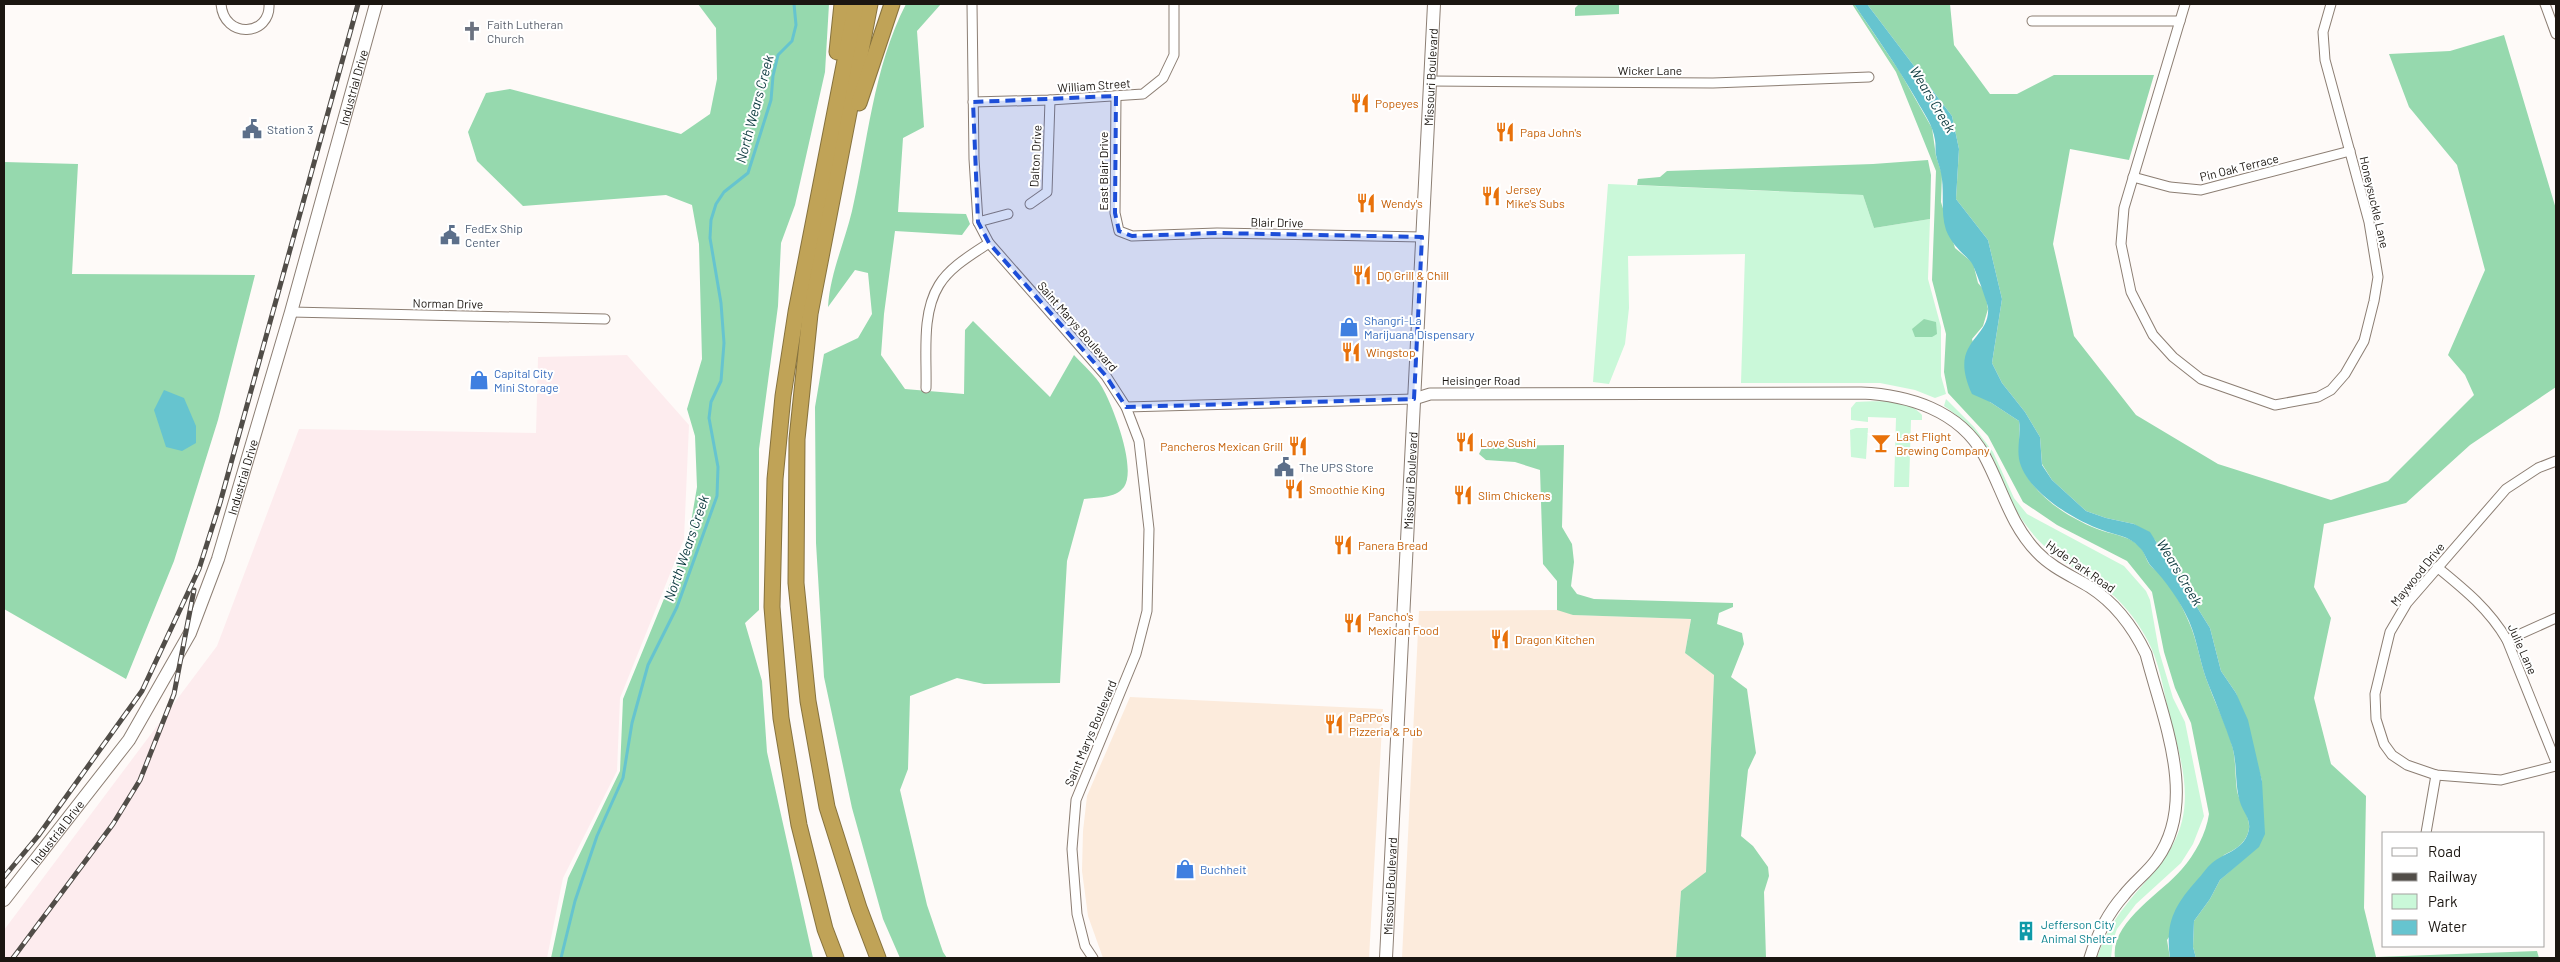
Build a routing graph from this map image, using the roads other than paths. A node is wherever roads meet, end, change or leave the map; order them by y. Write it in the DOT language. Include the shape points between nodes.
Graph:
graph roads {
  1 [pos="221,4"];
  2 [pos="269,4"];
  3 [pos="376,4"];
  4 [pos="842,4"];
  5 [pos="856,4"];
  6 [pos="870,4"];
  7 [pos="892,4"];
  8 [pos="972,4"];
  9 [pos="1174,4"];
  10 [pos="1434,4"];
  11 [pos="2185,4"];
  12 [pos="2331,4"];
  13 [pos="2545,4"];
  14 [pos="2032,21"];
  15 [pos="2180,21"];
  16 [pos="2556,34"];
  17 [pos="1869,77"];
  18 [pos="1430,82"];
  19 [pos="1116,96"];
  20 [pos="1050,100"];
  21 [pos="973,102"];
  22 [pos="2350,151"];
  23 [pos="827,153"];
  24 [pos="2133,177"];
  25 [pos="835,178"];
  26 [pos="1030,204"];
  27 [pos="1008,214"];
  28 [pos="978,222"];
  29 [pos="1132,236"];
  30 [pos="1422,237"];
  31 [pos="989,243"];
  32 [pos="291,312"];
  33 [pos="605,319"];
  34 [pos="926,388"];
  35 [pos="1838,393"];
  36 [pos="1414,399"];
  37 [pos="1126,407"];
  38 [pos="2556,461"];
  39 [pos="2437,567"];
  40 [pos="2556,618"];
  41 [pos="2507,640"];
  42 [pos="2556,762"];
  43 [pos="2556,766"];
  44 [pos="2436,774"];
  45 [pos="2426,832"];
  46 [pos="4,900"];
  47 [pos="836,958"];
  48 [pos="878,958"];
  49 [pos="1092,958"];
  50 [pos="1386,958"];
  51 [pos="2090,958"];
  1 -- 2 [label="street" via="224,18 243,30 264,22"];
  3 -- 32 [label="main road, Industrial Drive"];
  4 -- 23 [label="highway"];
  5 -- 23 [label="highway"];
  6 -- 25 [label="highway"];
  7 -- 25 [label="highway"];
  8 -- 21 [label="street, Saint Marys Boulevard"];
  9 -- 19 [label="street, William Street" via="1174,55 1164,78 1143,94"];
  10 -- 18 [label="main road, Missouri Boulevard"];
  11 -- 15 [label="street, Honeysuckle Lane"];
  12 -- 22 [label="street, Honeysuckle Lane" via="2323,32 2325,60"];
  13 -- 16 [label="street"];
  14 -- 15 [label="street"];
  15 -- 24 [label="street, Honeysuckle Lane"];
  17 -- 18 [label="street, Wicker Lane" via="1713,83"];
  18 -- 30 [label="main road, Missouri Boulevard"];
  19 -- 20 [label="street, William Street"];
  19 -- 29 [label="street, East Blair Drive" via="1115,213 1120,231"];
  20 -- 21 [label="street, William Street"];
  20 -- 26 [label="street, Dalton Drive" via="1047,192"];
  21 -- 28 [label="street, Saint Marys Boulevard"];
  22 -- 24 [label="street, Pin Oak Terrace" via="2201,190 2170,187"];
  22 -- 24 [label="street, Honeysuckle Lane" via="2369,222 2378,277 2364,341 2346,374 2331,390 2318,397 2275,405 2201,379 2153,335 2131,292 2121,244 2124,208"];
  23 -- 47 [label="highway" via="783,396 775,479 772,607 781,718 799,825 825,929"];
  25 -- 48 [label="highway" via="810,314 797,439 796,583 808,701 827,807"];
  27 -- 28 [label="street"];
  28 -- 31 [label="street, Saint Marys Boulevard"];
  29 -- 30 [label="street, Blair Drive" via="1216,233"];
  30 -- 36 [label="main road, Missouri Boulevard"];
  31 -- 34 [label="street" via="959,263 933,296 928,323"];
  31 -- 37 [label="street, Saint Marys Boulevard" via="1106,376"];
  32 -- 33 [label="street, Norman Drive"];
  32 -- 46 [label="main road, Industrial Drive" via="218,559 190,632 129,740"];
  35 -- 36 [label="street, Heisinger Road" via="1430,394"];
  35 -- 51 [label="street, Hyde Park Road" via="1905,397 1937,410 1956,423 1983,454 2011,516 2025,537 2049,563 2090,587 2118,610 2146,654 2176,770 2176,812 2166,845 2106,919"];
  36 -- 37 [label="street, Heisinger Road"];
  36 -- 50 [label="main road, Missouri Boulevard"];
  37 -- 49 [label="street, Saint Marys Boulevard" via="1139,441 1148,520 1148,611 1136,654 1076,800 1072,849 1077,914 1085,946"];
  38 -- 39 [label="street, Maywood Drive" via="2538,468 2506,489"];
  39 -- 41 [label="street, Julie Lane" via="2480,602"];
  39 -- 44 [label="street, Maywood Drive" via="2407,603 2390,632 2376,694 2376,719 2384,744 2392,755 2407,765"];
  40 -- 41 [label="street"];
  41 -- 42 [label="street, Julie Lane"];
  43 -- 44 [label="street, Maywood Drive" via="2501,780"];
  44 -- 45 [label="street"];
}
